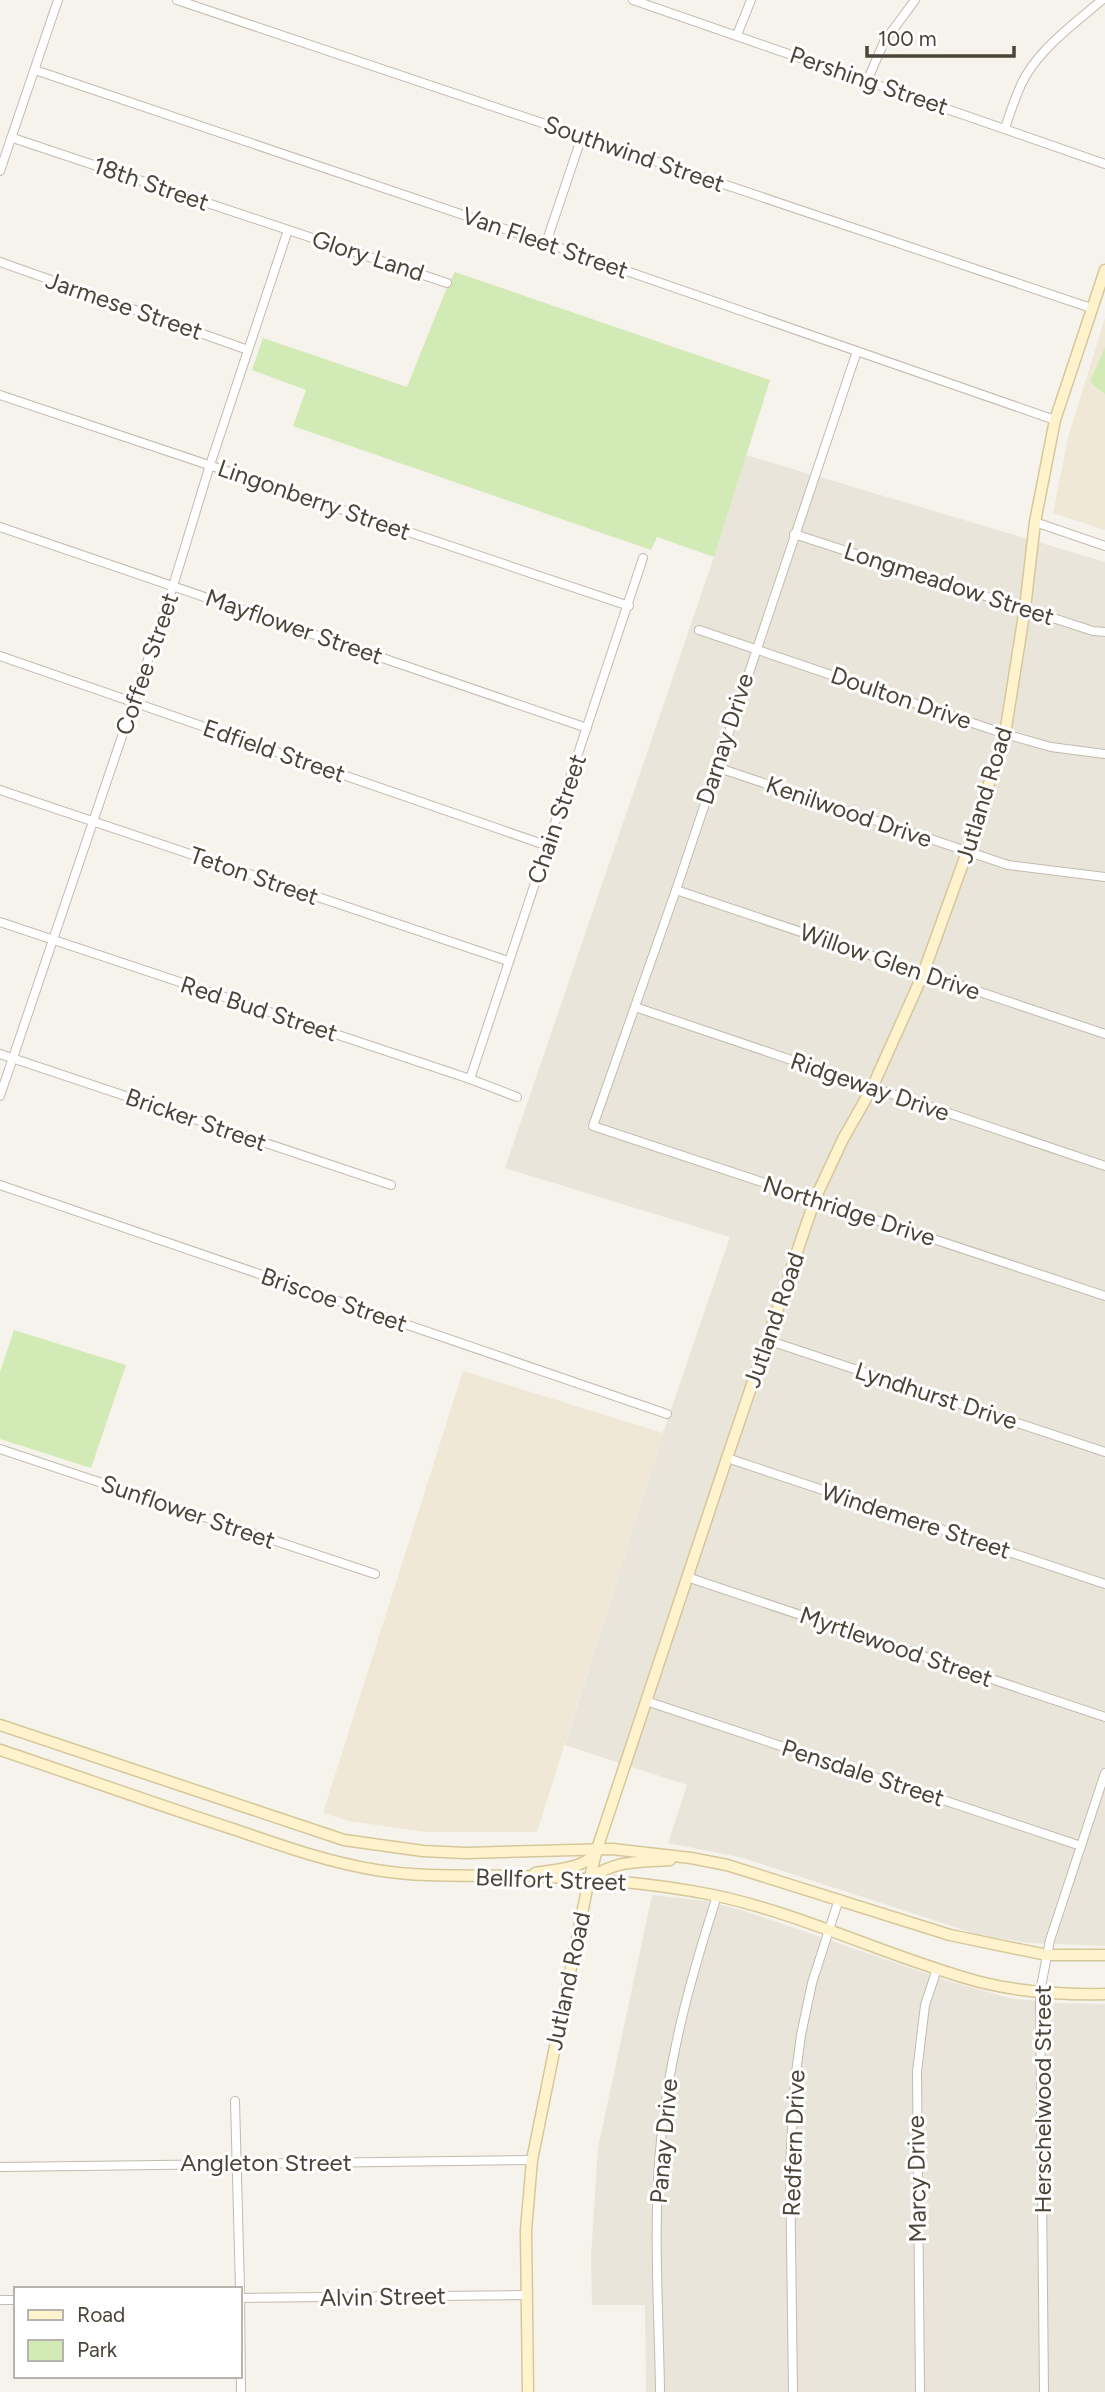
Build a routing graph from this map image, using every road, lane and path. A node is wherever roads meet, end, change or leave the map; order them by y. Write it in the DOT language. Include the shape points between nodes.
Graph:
graph roads {
  1 [pos="58,0"];
  2 [pos="177,0"];
  3 [pos="632,0"];
  4 [pos="751,0"];
  5 [pos="915,0"];
  6 [pos="1102,0"];
  7 [pos="737,35"];
  8 [pos="35,70"];
  9 [pos="867,81"];
  10 [pos="1005,128"];
  11 [pos="582,136"];
  12 [pos="13,138"];
  13 [pos="1105,164"];
  14 [pos="0,171"];
  15 [pos="288,230"];
  16 [pos="546,243"];
  17 [pos="0,262"];
  18 [pos="1105,270"];
  19 [pos="447,283"];
  20 [pos="1091,308"];
  21 [pos="248,350"];
  22 [pos="857,351"];
  23 [pos="0,395"];
  24 [pos="1055,420"];
  25 [pos="210,465"];
  26 [pos="1035,522"];
  27 [pos="0,527"];
  28 [pos="794,534"];
  29 [pos="1105,546"];
  30 [pos="643,558"];
  31 [pos="173,586"];
  32 [pos="629,606"];
  33 [pos="1025,608"];
  34 [pos="699,630"];
  35 [pos="1105,632"];
  36 [pos="755,649"];
  37 [pos="0,656"];
  38 [pos="133,703"];
  39 [pos="587,728"];
  40 [pos="1005,734"];
  41 [pos="1105,754"];
  42 [pos="716,767"];
  43 [pos="0,790"];
  44 [pos="93,821"];
  45 [pos="548,846"];
  46 [pos="967,852"];
  47 [pos="1105,877"];
  48 [pos="676,890"];
  49 [pos="0,922"];
  50 [pos="54,941"];
  51 [pos="508,961"];
  52 [pos="923,974"];
  53 [pos="635,1007"];
  54 [pos="1105,1034"];
  55 [pos="0,1054"];
  56 [pos="13,1058"];
  57 [pos="470,1079"];
  58 [pos="872,1088"];
  59 [pos="0,1096"];
  60 [pos="517,1097"];
  61 [pos="593,1126"];
  62 [pos="1105,1166"];
  63 [pos="0,1185"];
  64 [pos="391,1185"];
  65 [pos="815,1199"];
  66 [pos="1105,1297"];
  67 [pos="767,1340"];
  68 [pos="667,1414"];
  69 [pos="0,1449"];
  70 [pos="1105,1452"];
  71 [pos="727,1458"];
  72 [pos="375,1574"];
  73 [pos="687,1577"];
  74 [pos="1105,1584"];
  75 [pos="646,1701"];
  76 [pos="1105,1717"];
  77 [pos="0,1725"];
  78 [pos="0,1750"];
  79 [pos="79,1753"];
  80 [pos="1105,1773"];
  81 [pos="73,1775"];
  82 [pos="212,1797"];
  83 [pos="204,1820"];
  84 [pos="344,1840"];
  85 [pos="1081,1846"];
  86 [pos="597,1849"];
  87 [pos="465,1853"];
  88 [pos="691,1858"];
  89 [pos="339,1862"];
  90 [pos="466,1876"];
  91 [pos="519,1876"];
  92 [pos="589,1879"];
  93 [pos="717,1896"];
  94 [pos="839,1899"];
  95 [pos="828,1929"];
  96 [pos="1047,1955"];
  97 [pos="1105,1955"];
  98 [pos="937,1969"];
  99 [pos="1040,1993"];
  100 [pos="1105,1994"];
  101 [pos="235,2101"];
  102 [pos="532,2160"];
  103 [pos="237,2165"];
  104 [pos="0,2167"];
  105 [pos="240,2287"];
  106 [pos="526,2295"];
  107 [pos="242,2298"];
  108 [pos="528,2392"];
  109 [pos="660,2392"];
  110 [pos="793,2392"];
  111 [pos="920,2392"];
  112 [pos="1044,2392"];
  1 -- 8 [label="street"];
  2 -- 11 [label="street, Southwind Street"];
  3 -- 7 [label="street, Pershing Street"];
  4 -- 7 [label="street"];
  5 -- 9 [label="street" via="884,42"];
  6 -- 10 [label="street" via="1039,57 1016,94"];
  7 -- 9 [label="street, Pershing Street"];
  8 -- 12 [label="street"];
  8 -- 16 [label="street, Van Fleet Street"];
  9 -- 10 [label="street, Pershing Street"];
  10 -- 13 [label="street, Pershing Street"];
  11 -- 16 [label="street"];
  11 -- 20 [label="street, Southwind Street"];
  12 -- 14 [label="street"];
  12 -- 15 [label="street, 18th Street"];
  15 -- 19 [label="street, Glory Land"];
  15 -- 21 [label="street, Coffee Street"];
  16 -- 22 [label="street, Van Fleet Street"];
  17 -- 21 [label="street, Jarmese Street"];
  18 -- 20 [label="main road, Jutland Road"];
  20 -- 24 [label="main road, Jutland Road"];
  21 -- 25 [label="street, Coffee Street"];
  22 -- 24 [label="street, Van Fleet Street"];
  22 -- 28 [label="street, Darnay Drive"];
  23 -- 25 [label="street, Lingonberry Street"];
  24 -- 26 [label="main road, Jutland Road"];
  25 -- 31 [label="street, Coffee Street"];
  25 -- 32 [label="street, Lingonberry Street"];
  26 -- 29 [label="street"];
  26 -- 33 [label="main road, Jutland Road"];
  27 -- 31 [label="street, Mayflower Street"];
  28 -- 33 [label="street, Longmeadow Street"];
  28 -- 36 [label="street, Darnay Drive"];
  30 -- 32 [label="street, Chain Street"];
  31 -- 38 [label="street, Coffee Street"];
  31 -- 39 [label="street, Mayflower Street"];
  32 -- 39 [label="street, Chain Street"];
  33 -- 35 [label="street, Longmeadow Street"];
  33 -- 40 [label="main road, Jutland Road"];
  34 -- 36 [label="street, Doulton Drive"];
  36 -- 40 [label="street, Doulton Drive"];
  36 -- 42 [label="street, Darnay Drive"];
  37 -- 38 [label="street, Edfield Street"];
  38 -- 44 [label="street, Coffee Street"];
  38 -- 45 [label="street, Edfield Street"];
  39 -- 45 [label="street, Chain Street"];
  40 -- 41 [label="street, Doulton Drive" via="1051,747"];
  40 -- 46 [label="main road, Jutland Road"];
  42 -- 46 [label="street, Kenilwood Drive"];
  42 -- 48 [label="street, Darnay Drive"];
  43 -- 44 [label="street, Teton Street"];
  44 -- 50 [label="street, Coffee Street"];
  44 -- 51 [label="street, Teton Street"];
  45 -- 51 [label="street, Chain Street"];
  46 -- 47 [label="street, Kenilwood Drive" via="1018,867"];
  46 -- 52 [label="main road, Jutland Road"];
  48 -- 52 [label="street, Willow Glen Drive"];
  48 -- 53 [label="street, Darnay Drive"];
  49 -- 50 [label="street, Red Bud Street"];
  50 -- 56 [label="street, Coffee Street"];
  50 -- 57 [label="street, Red Bud Street"];
  51 -- 57 [label="street, Chain Street"];
  52 -- 54 [label="street, Willow Glen Drive"];
  52 -- 58 [label="main road, Jutland Road"];
  53 -- 58 [label="street, Ridgeway Drive"];
  53 -- 61 [label="street, Darnay Drive"];
  55 -- 56 [label="street, Bricker Street"];
  56 -- 59 [label="street, Coffee Street"];
  56 -- 64 [label="street, Bricker Street"];
  57 -- 60 [label="street, Red Bud Street"];
  58 -- 62 [label="street, Ridgeway Drive"];
  58 -- 65 [label="main road, Jutland Road"];
  61 -- 65 [label="street, Northridge Drive"];
  63 -- 68 [label="street, Briscoe Street"];
  65 -- 66 [label="street, Northridge Drive"];
  65 -- 67 [label="main road, Jutland Road"];
  67 -- 70 [label="street, Lyndhurst Drive"];
  67 -- 71 [label="main road, Jutland Road"];
  69 -- 72 [label="street, Sunflower Street"];
  71 -- 73 [label="main road, Jutland Road"];
  71 -- 74 [label="street, Windemere Street"];
  73 -- 75 [label="main road, Jutland Road"];
  73 -- 76 [label="street, Myrtlewood Street"];
  75 -- 85 [label="street, Pensdale Street"];
  75 -- 86 [label="main road, Jutland Road"];
  77 -- 79 [label="main road, Bellfort Street"];
  78 -- 81 [label="main road, Bellfort Street"];
  79 -- 81 [label="main road"];
  79 -- 82 [label="main road, Bellfort Street"];
  80 -- 85 [label="street, Herschelwood Street"];
  81 -- 83 [label="main road, Bellfort Street"];
  82 -- 83 [label="main road"];
  82 -- 84 [label="main road, Bellfort Street"];
  83 -- 89 [label="main road, Bellfort Street"];
  84 -- 87 [label="main road, Bellfort Street"];
  84 -- 89 [label="main road"];
  85 -- 96 [label="street, Herschelwood Street"];
  86 -- 87 [label="main road, Bellfort Street"];
  86 -- 88 [label="main road, Bellfort Street"];
  86 -- 91 [label="main road" via="582,1863"];
  86 -- 92 [label="main road, Jutland Road"];
  87 -- 90 [label="main road"];
  88 -- 92 [label="main road" via="616,1864"];
  88 -- 94 [label="main road, Bellfort Street"];
  89 -- 90 [label="main road, Bellfort Street" via="377,1870"];
  90 -- 91 [label="main road, Bellfort Street"];
  91 -- 92 [label="main road, Bellfort Street"];
  92 -- 93 [label="main road, Bellfort Street"];
  92 -- 102 [label="main road, Jutland Road"];
  93 -- 95 [label="main road, Bellfort Street"];
  93 -- 109 [label="street, Panay Drive" via="690,1980 666,2095 657,2220"];
  94 -- 95 [label="street, Redfern Drive"];
  94 -- 96 [label="main road, Bellfort Street" via="950,1935"];
  95 -- 98 [label="main road, Bellfort Street"];
  95 -- 110 [label="street, Redfern Drive" via="801,2035 792,2120"];
  96 -- 97 [label="main road, Bellfort Street"];
  96 -- 99 [label="street, Herschelwood Street"];
  98 -- 99 [label="main road, Bellfort Street"];
  98 -- 111 [label="street, Marcy Drive" via="925,2006 917,2085"];
  99 -- 100 [label="main road, Bellfort Street"];
  99 -- 112 [label="street, Herschelwood Street"];
  101 -- 103 [label="street"];
  102 -- 103 [label="street, Angleton Street"];
  102 -- 106 [label="main road, Jutland Road"];
  103 -- 104 [label="street, Angleton Street"];
  103 -- 105 [label="street"];
  106 -- 107 [label="street, Alvin Street"];
  106 -- 108 [label="main road, Jutland Road"];
}
